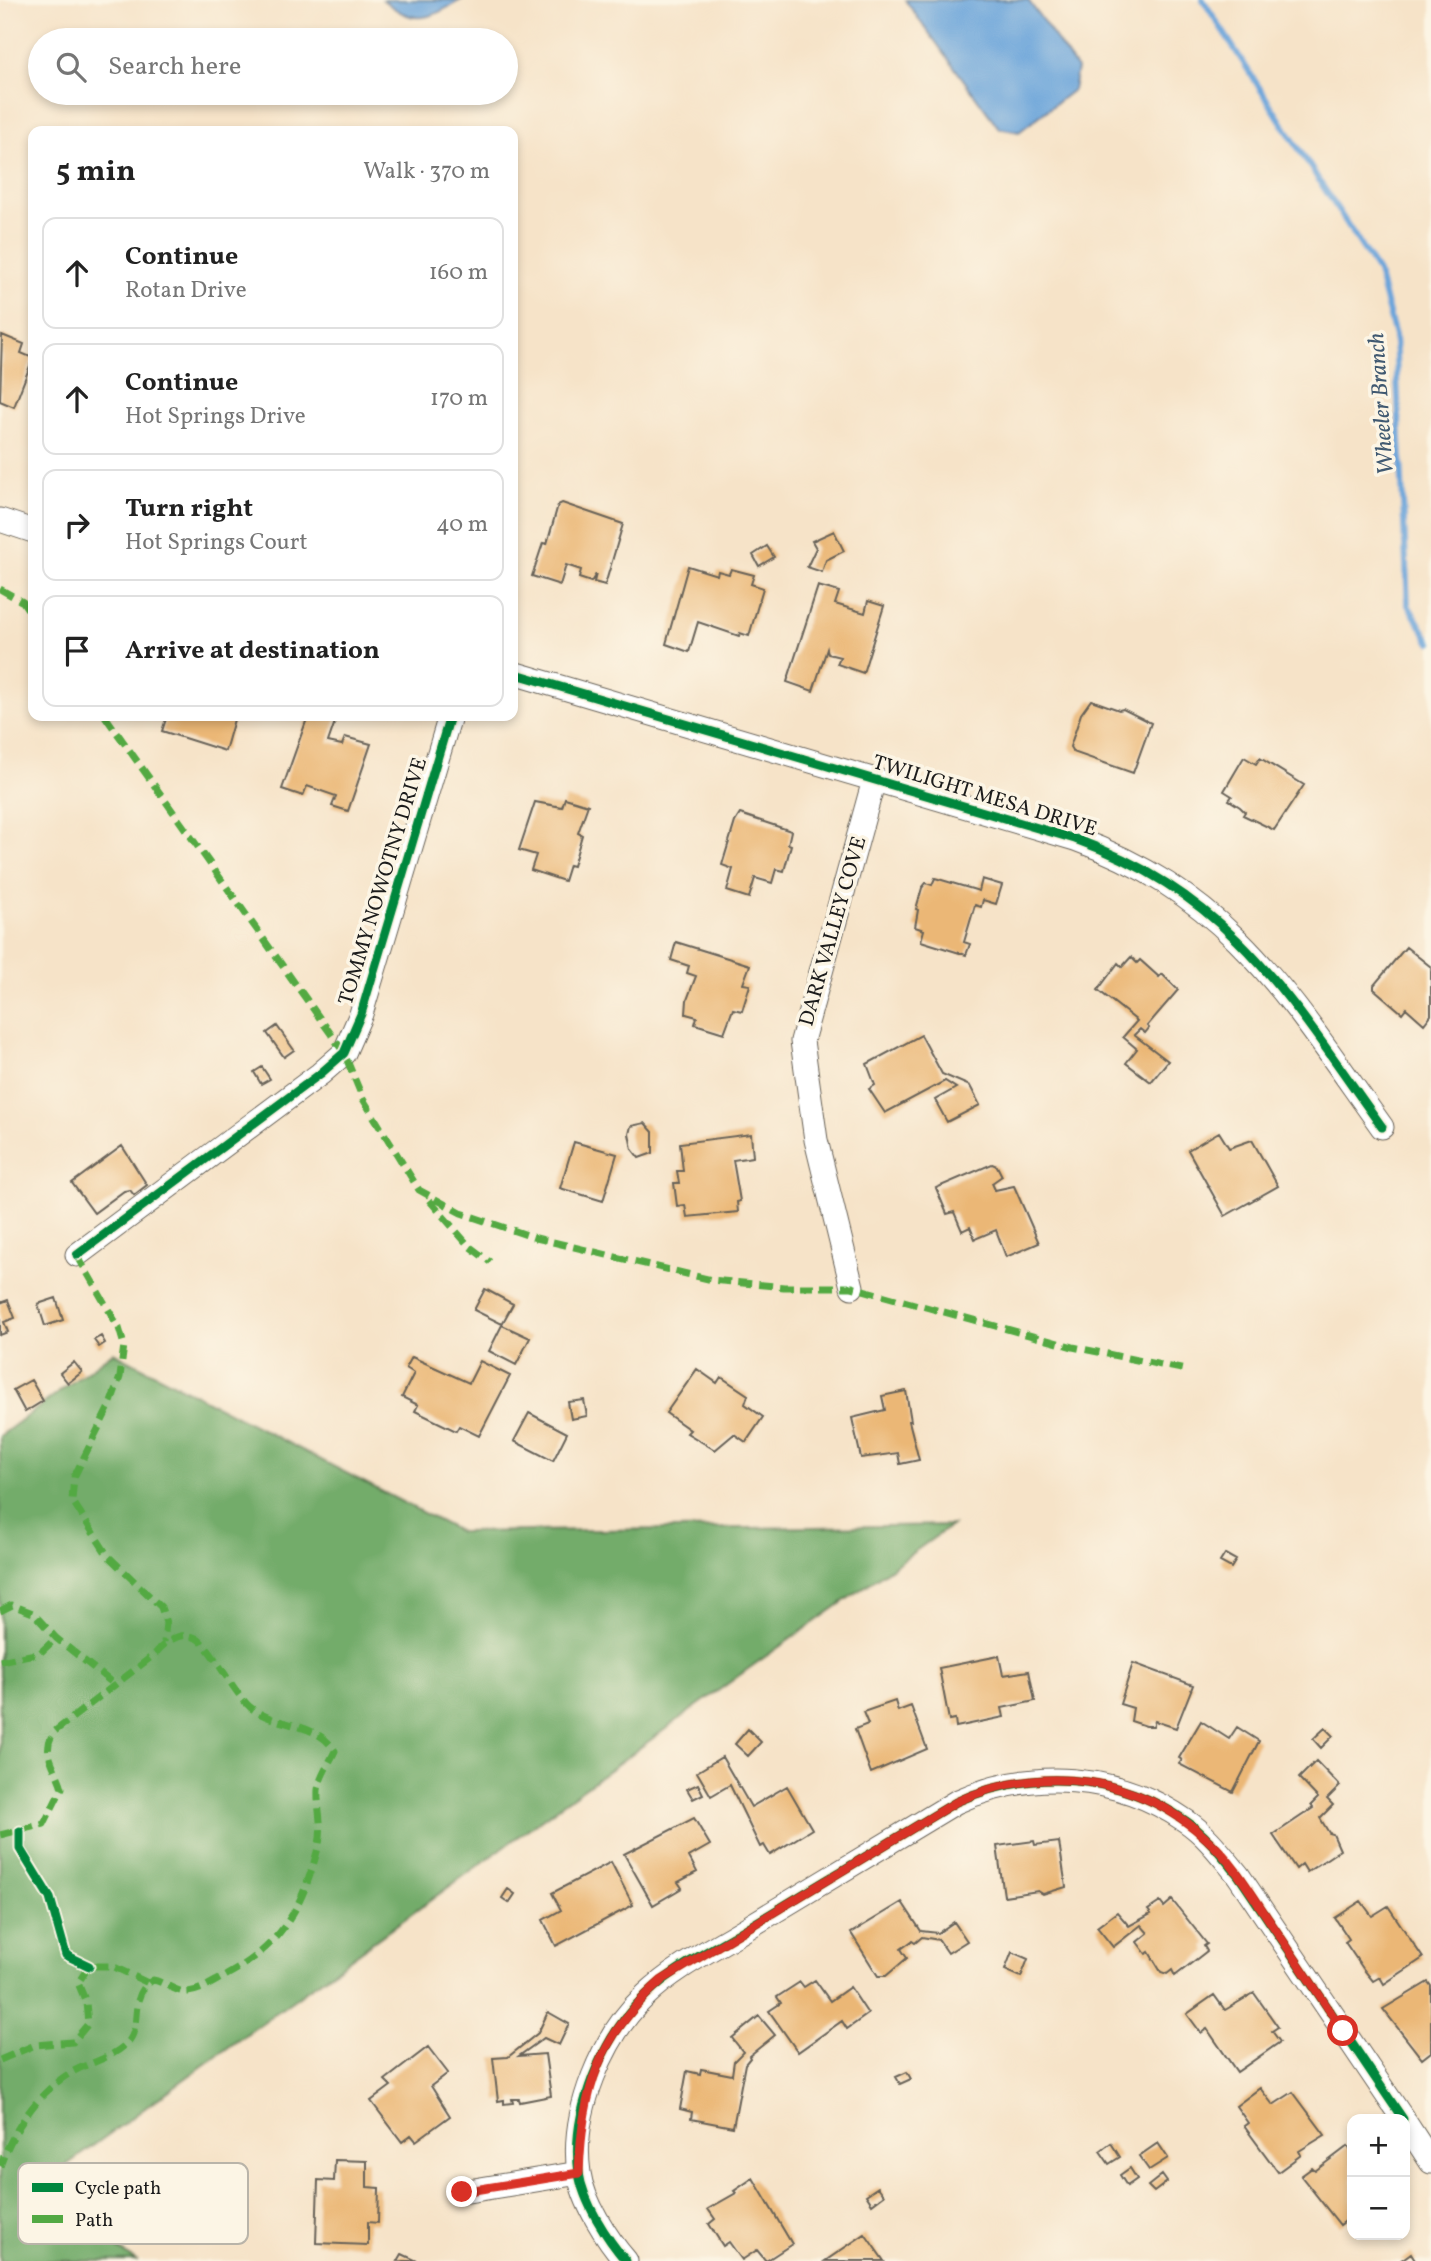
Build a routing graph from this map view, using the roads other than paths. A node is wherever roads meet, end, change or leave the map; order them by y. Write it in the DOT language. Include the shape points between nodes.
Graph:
graph roads {
  1 [pos="0,520"];
  2 [pos="28,529"];
  3 [pos="518,674"];
  4 [pos="449,721"];
  5 [pos="874,780"];
  6 [pos="1382,1127"];
  7 [pos="76,1255"];
  8 [pos="852,1287"];
  9 [pos="1399,2114"];
  10 [pos="1410,2130"];
  11 [pos="1431,2162"];
  12 [pos="579,2173"];
  13 [pos="462,2192"];
  14 [pos="625,2261"];
  1 -- 2 [label="street"];
  3 -- 5 [label="street, TWILIGHT MESA DRIVE"];
  4 -- 7 [label="street, TOMMY NOWOTNY DRIVE" via="361,1014 344,1054"];
  5 -- 6 [label="street, TWILIGHT MESA DRIVE" via="1100,848 1190,897 1254,954"];
  5 -- 8 [label="street, DARK VALLEY COVE" via="802,1041 816,1140"];
  9 -- 12 [label="street" via="1211,1842 1154,1802 1116,1788 1078,1781 1015,1781 956,1802 662,1980 644,1996 609,2041 595,2068 584,2111"];
  10 -- 11 [label="street"];
  12 -- 13 [label="street"];
  12 -- 14 [label="street" via="603,2228"];
}
